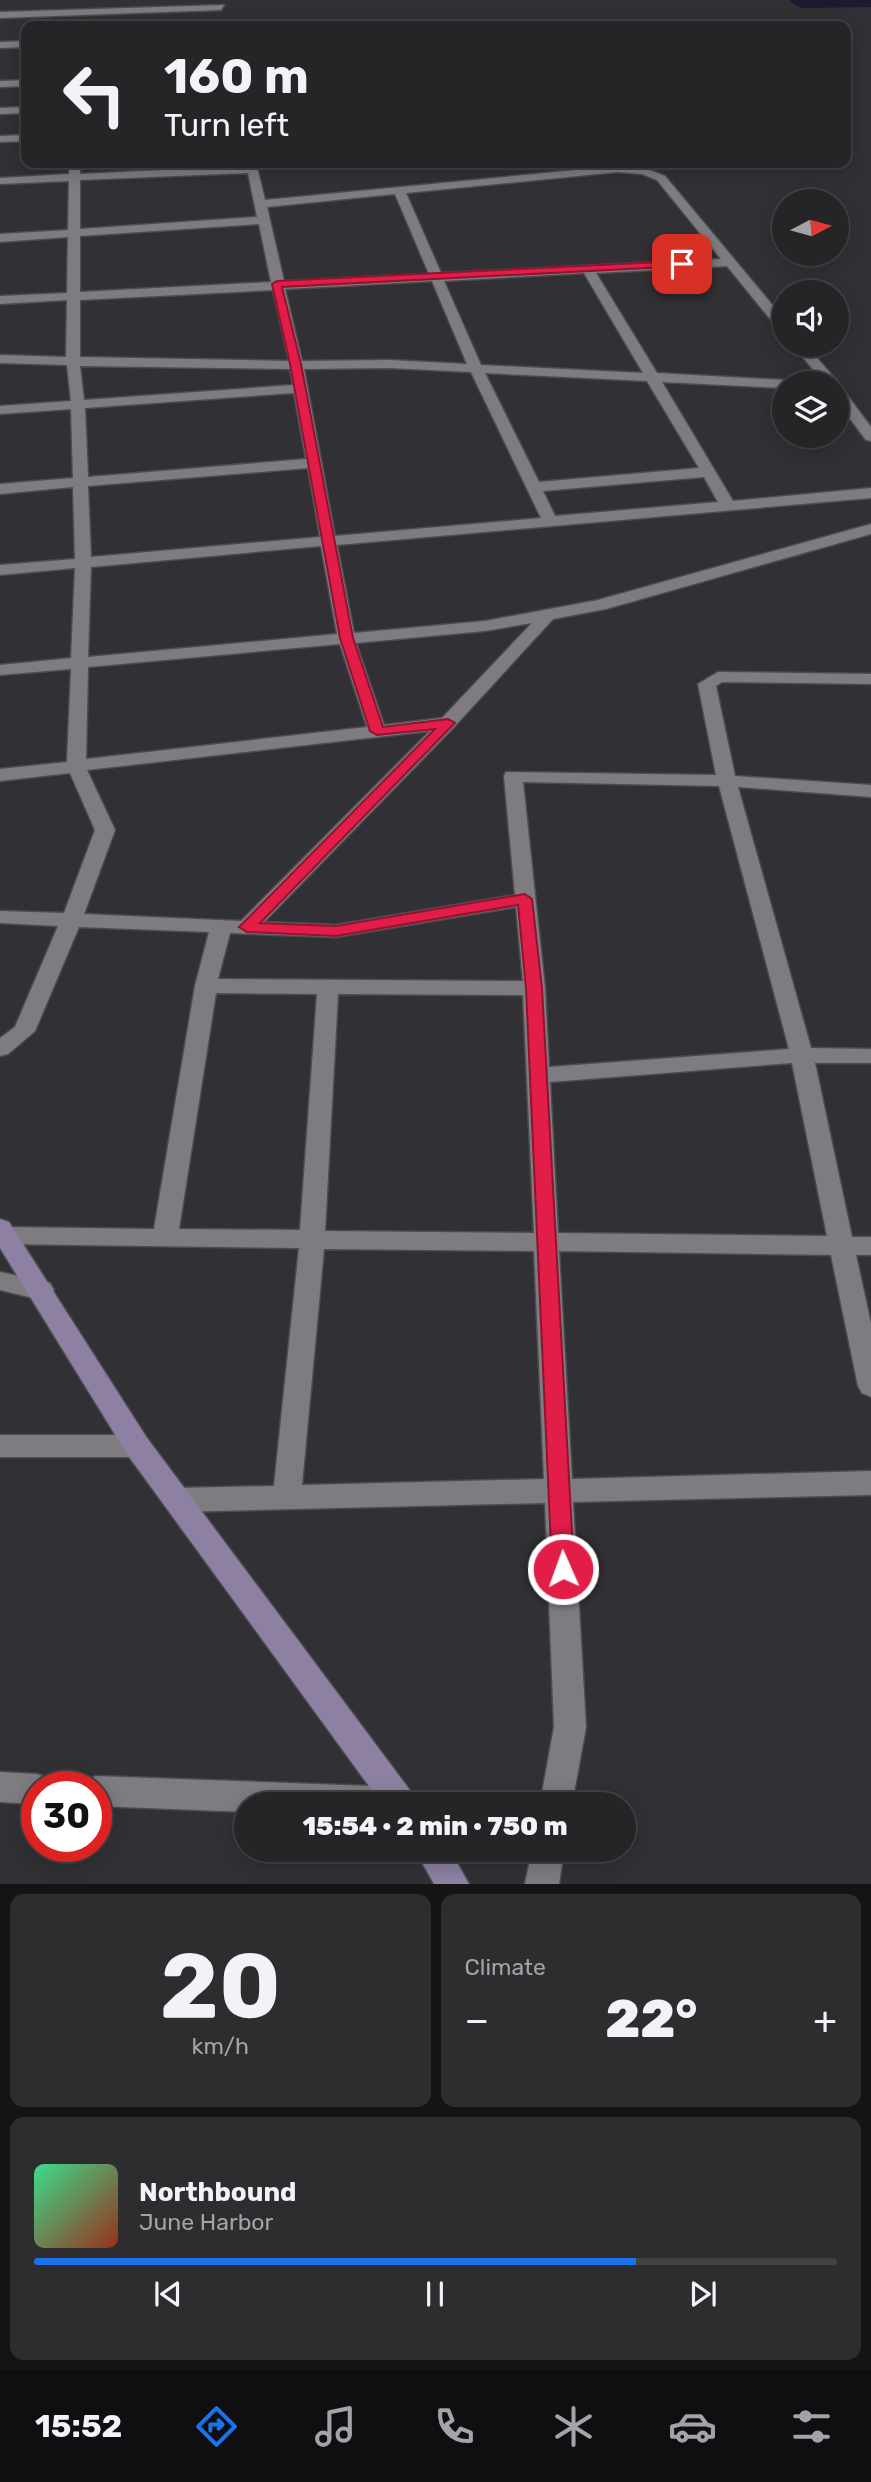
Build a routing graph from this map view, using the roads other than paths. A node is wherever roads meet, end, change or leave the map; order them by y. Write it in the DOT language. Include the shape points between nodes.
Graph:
graph roads {
  1 [pos="78,0"];
  2 [pos="221,8"];
  3 [pos="77,13"];
  4 [pos="0,15"];
  5 [pos="77,21"];
  6 [pos="21,44"];
  7 [pos="0,45"];
  8 [pos="21,83"];
  9 [pos="0,84"];
  10 [pos="21,110"];
  11 [pos="0,111"];
  12 [pos="21,138"];
  13 [pos="0,139"];
  14 [pos="163,168"];
  15 [pos="251,168"];
  16 [pos="75,170"];
  17 [pos="0,181"];
  18 [pos="399,190"];
  19 [pos="259,204"];
  20 [pos="262,220"];
  21 [pos="74,234"];
  22 [pos="0,238"];
  23 [pos="730,262"];
  24 [pos="587,268"];
  25 [pos="438,276"];
  26 [pos="277,284"];
  27 [pos="73,296"];
  28 [pos="0,300"];
  29 [pos="772,313"];
  30 [pos="809,357"];
  31 [pos="0,359"];
  32 [pos="73,362"];
  33 [pos="296,364"];
  34 [pos="476,368"];
  35 [pos="821,371"];
  36 [pos="653,376"];
  37 [pos="772,383"];
  38 [pos="299,389"];
  39 [pos="78,404"];
  40 [pos="849,406"];
  41 [pos="0,410"];
  42 [pos="869,431"];
  43 [pos="312,463"];
  44 [pos="709,472"];
  45 [pos="80,482"];
  46 [pos="534,487"];
  47 [pos="0,489"];
  48 [pos="871,492"];
  49 [pos="728,505"];
  50 [pos="550,521"];
  51 [pos="869,533"];
  52 [pos="326,541"];
  53 [pos="83,563"];
  54 [pos="0,570"];
  55 [pos="545,618"];
  56 [pos="346,638"];
  57 [pos="79,662"];
  58 [pos="0,670"];
  59 [pos="871,679"];
  60 [pos="448,723"];
  61 [pos="377,731"];
  62 [pos="76,766"];
  63 [pos="0,775"];
  64 [pos="727,781"];
  65 [pos="871,791"];
  66 [pos="525,899"];
  67 [pos="0,917"];
  68 [pos="69,919"];
  69 [pos="221,926"];
  70 [pos="247,927"];
  71 [pos="206,986"];
  72 [pos="328,986"];
  73 [pos="534,988"];
  74 [pos="0,1049"];
  75 [pos="802,1055"];
  76 [pos="871,1056"];
  77 [pos="539,1075"];
  78 [pos="3,1232"];
  79 [pos="164,1238"];
  80 [pos="312,1239"];
  81 [pos="547,1242"];
  82 [pos="843,1245"];
  83 [pos="871,1246"];
  84 [pos="0,1281"];
  85 [pos="41,1290"];
  86 [pos="871,1386"];
  87 [pos="0,1446"];
  88 [pos="137,1446"];
  89 [pos="871,1483"];
  90 [pos="559,1490"];
  91 [pos="287,1497"];
  92 [pos="177,1500"];
  93 [pos="0,1787"];
  94 [pos="21,1788"];
  95 [pos="112,1792"];
  96 [pos="392,1792"];
  97 [pos="558,1792"];
  98 [pos="234,1796"];
  99 [pos="439,1862"];
  100 [pos="546,1862"];
  101 [pos="453,1884"];
  102 [pos="542,1884"];
  1 -- 3 [label="street"];
  2 -- 3 [label="street"];
  3 -- 4 [label="street"];
  3 -- 5 [label="street"];
  6 -- 7 [label="street"];
  8 -- 9 [label="street"];
  10 -- 11 [label="street"];
  12 -- 13 [label="street"];
  14 -- 16 [label="street"];
  15 -- 19 [label="street"];
  16 -- 17 [label="street"];
  16 -- 21 [label="street"];
  18 -- 19 [label="street"];
  18 -- 23 [label="street" via="618,169 645,171 662,178"];
  18 -- 25 [label="street"];
  19 -- 20 [label="street"];
  20 -- 21 [label="street"];
  20 -- 26 [label="street"];
  21 -- 22 [label="street"];
  21 -- 27 [label="street"];
  23 -- 24 [label="street"];
  23 -- 29 [label="street"];
  24 -- 25 [label="street"];
  24 -- 36 [label="street"];
  25 -- 26 [label="street"];
  25 -- 34 [label="street"];
  26 -- 27 [label="street"];
  26 -- 33 [label="street"];
  27 -- 28 [label="street"];
  27 -- 32 [label="street"];
  30 -- 35 [label="street"];
  31 -- 32 [label="street"];
  32 -- 33 [label="street"];
  32 -- 39 [label="street"];
  33 -- 34 [label="street"];
  33 -- 38 [label="street"];
  34 -- 36 [label="street"];
  34 -- 46 [label="street"];
  36 -- 37 [label="street"];
  36 -- 44 [label="street"];
  38 -- 39 [label="street"];
  38 -- 43 [label="street"];
  39 -- 41 [label="street"];
  39 -- 45 [label="street"];
  40 -- 42 [label="street"];
  43 -- 45 [label="street"];
  43 -- 52 [label="street"];
  44 -- 46 [label="street"];
  44 -- 49 [label="street"];
  45 -- 47 [label="street"];
  45 -- 53 [label="street"];
  46 -- 50 [label="street"];
  48 -- 49 [label="street"];
  49 -- 50 [label="street"];
  50 -- 52 [label="street"];
  51 -- 55 [label="street"];
  52 -- 53 [label="street"];
  52 -- 56 [label="street"];
  53 -- 54 [label="street"];
  53 -- 57 [label="street"];
  55 -- 56 [label="street"];
  55 -- 60 [label="street"];
  56 -- 57 [label="street"];
  56 -- 61 [label="street"];
  57 -- 58 [label="street"];
  57 -- 62 [label="street"];
  59 -- 64 [label="street" via="711,679 707,684"];
  60 -- 61 [label="street"];
  60 -- 70 [label="street"];
  61 -- 62 [label="street"];
  62 -- 63 [label="street"];
  62 -- 68 [label="street" via="105,830"];
  64 -- 65 [label="street"];
  64 -- 66 [label="street" via="513,776"];
  64 -- 75 [label="street"];
  66 -- 70 [label="street" via="336,931"];
  66 -- 73 [label="street"];
  67 -- 68 [label="street"];
  68 -- 69 [label="street"];
  68 -- 74 [label="street" via="24,1031"];
  69 -- 70 [label="street"];
  69 -- 71 [label="street"];
  71 -- 72 [label="street"];
  71 -- 79 [label="street"];
  72 -- 73 [label="street"];
  72 -- 80 [label="street"];
  73 -- 77 [label="street"];
  75 -- 76 [label="street"];
  75 -- 77 [label="street"];
  75 -- 82 [label="street"];
  77 -- 81 [label="street"];
  78 -- 79 [label="street"];
  78 -- 85 [label="street"];
  79 -- 80 [label="street"];
  80 -- 81 [label="street"];
  80 -- 91 [label="street"];
  81 -- 82 [label="street"];
  81 -- 90 [label="street"];
  82 -- 83 [label="street"];
  82 -- 86 [label="street"];
  84 -- 85 [label="street"];
  85 -- 88 [label="street"];
  87 -- 88 [label="street"];
  88 -- 92 [label="street"];
  89 -- 90 [label="street"];
  90 -- 91 [label="street"];
  90 -- 97 [label="street" via="570,1727"];
  91 -- 92 [label="street"];
  92 -- 96 [label="street"];
  93 -- 94 [label="street"];
  95 -- 98 [label="street"];
  99 -- 101 [label="street"];
  100 -- 102 [label="street"];
}
